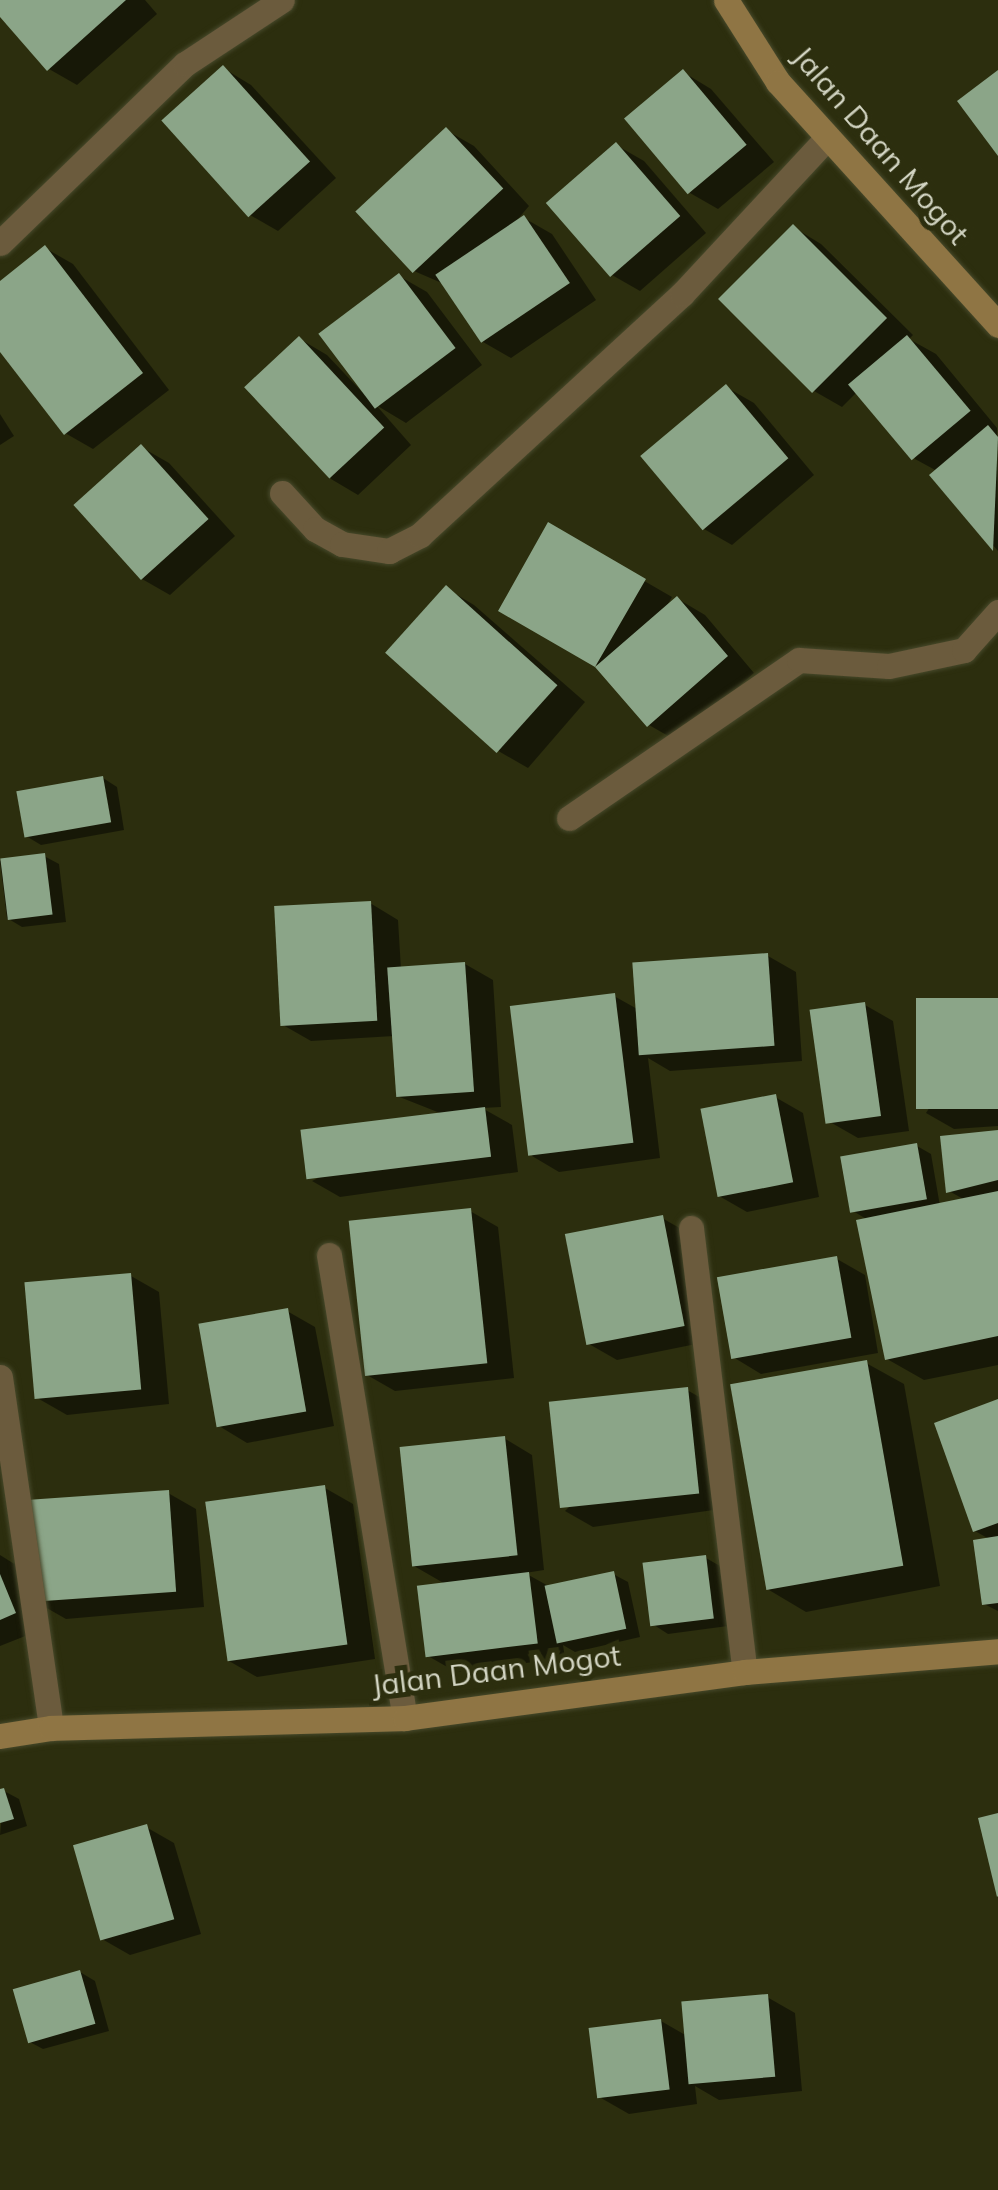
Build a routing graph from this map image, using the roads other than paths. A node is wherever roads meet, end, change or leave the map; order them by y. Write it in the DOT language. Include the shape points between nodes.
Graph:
graph roads {
  1 [pos="282,0"];
  2 [pos="726,0"];
  3 [pos="827,138"];
  4 [pos="0,243"];
  5 [pos="998,325"];
  6 [pos="282,494"];
  7 [pos="998,612"];
  8 [pos="569,818"];
  9 [pos="691,1228"];
  10 [pos="329,1255"];
  11 [pos="0,1377"];
  12 [pos="998,1650"];
  13 [pos="745,1672"];
  14 [pos="405,1718"];
  15 [pos="51,1728"];
  16 [pos="0,1736"];
  1 -- 4 [label="street" via="184,64"];
  2 -- 3 [label="main road, Jalan Daan Mogot" via="778,82"];
  3 -- 5 [label="main road, Jalan Daan Mogot"];
  3 -- 6 [label="street" via="682,294 420,535 389,551 342,544 314,529"];
  7 -- 8 [label="street" via="964,650 888,666 799,660"];
  9 -- 13 [label="street"];
  10 -- 14 [label="street"];
  11 -- 15 [label="street"];
  12 -- 13 [label="main road, Jalan Daan Mogot"];
  13 -- 14 [label="main road, Jalan Daan Mogot"];
  14 -- 15 [label="main road, Jalan Daan Mogot"];
  15 -- 16 [label="main road, Jalan Daan Mogot"];
}
